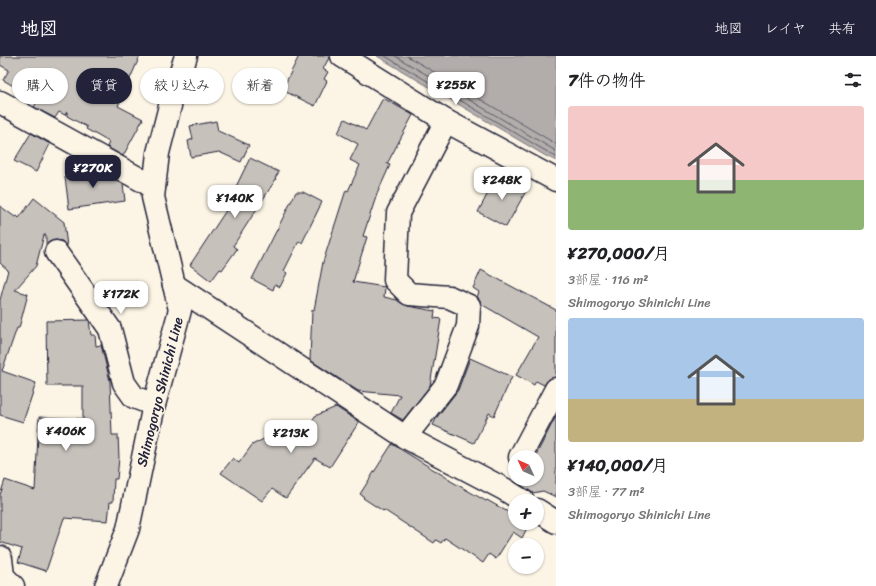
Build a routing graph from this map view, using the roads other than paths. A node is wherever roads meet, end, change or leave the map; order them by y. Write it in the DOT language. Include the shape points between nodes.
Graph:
graph roads {
  1 [pos="186,56"];
  2 [pos="342,56"];
  3 [pos="0,102"];
  4 [pos="446,121"];
  5 [pos="556,180"];
  6 [pos="154,187"];
  7 [pos="56,252"];
  8 [pos="174,285"];
  9 [pos="556,389"];
  10 [pos="154,405"];
  11 [pos="405,437"];
  12 [pos="524,450"];
  13 [pos="508,481"];
  14 [pos="504,489"];
  15 [pos="512,494"];
  16 [pos="544,514"];
  17 [pos="556,522"];
  18 [pos="0,557"];
  19 [pos="13,586"];
  20 [pos="106,586"];
  1 -- 6 [label="street, Shimogoryo Shinichi Line" via="158,153"];
  2 -- 4 [label="street"];
  3 -- 6 [label="street"];
  4 -- 5 [label="street"];
  4 -- 11 [label="street" via="398,213 395,280 409,294 449,297 469,306 468,326 446,384"];
  6 -- 8 [label="street, Shimogoryo Shinichi Line" via="153,197"];
  7 -- 10 [label="street" via="110,329 124,383 134,397"];
  8 -- 10 [label="street, Shimogoryo Shinichi Line" via="180,310"];
  8 -- 11 [label="street"];
  9 -- 12 [label="street"];
  10 -- 20 [label="street, Shimogoryo Shinichi Line" via="128,529"];
  11 -- 14 [label="street"];
  13 -- 14 [label="street"];
  14 -- 15 [label="street"];
  16 -- 17 [label="street"];
  18 -- 19 [label="street" via="3,576"];
}
